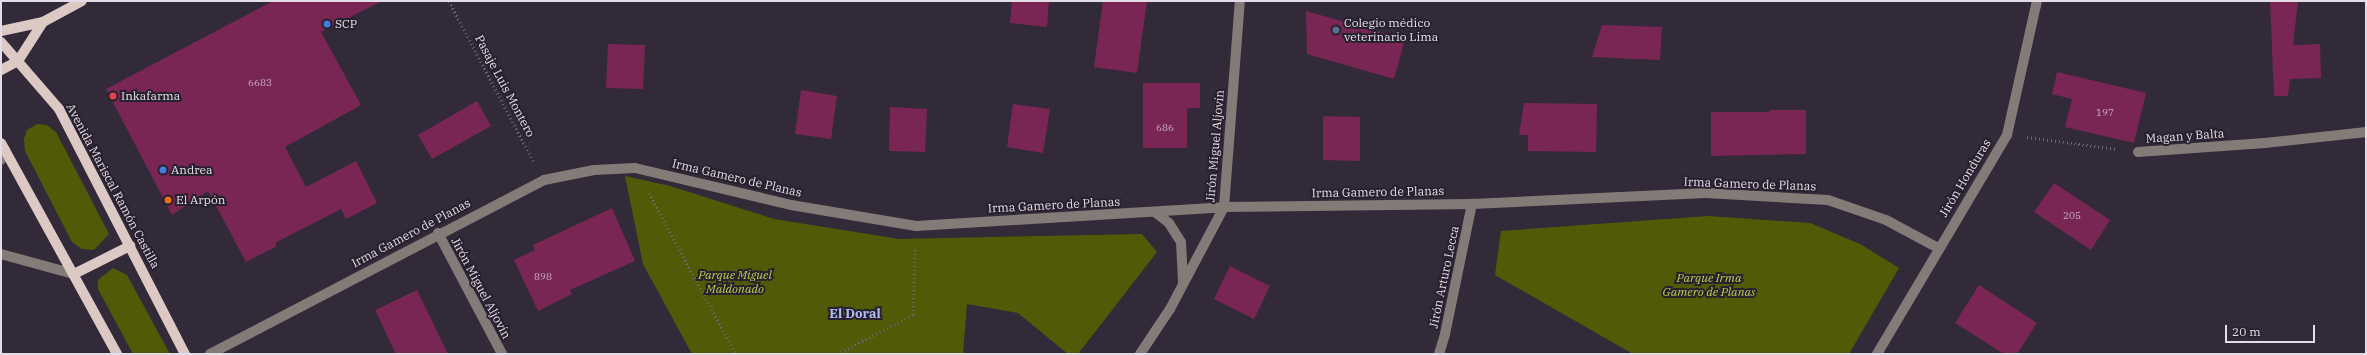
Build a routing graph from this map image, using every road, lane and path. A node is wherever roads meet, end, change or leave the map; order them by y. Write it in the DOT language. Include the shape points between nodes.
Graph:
graph roads {
  1 [pos="82,1"];
  2 [pos="449,1"];
  3 [pos="1240,1"];
  4 [pos="2038,1"];
  5 [pos="43,22"];
  6 [pos="1,30"];
  7 [pos="1,42"];
  8 [pos="18,61"];
  9 [pos="1,70"];
  10 [pos="2366,132"];
  11 [pos="2007,135"];
  12 [pos="3,146"];
  13 [pos="2138,152"];
  14 [pos="1,160"];
  15 [pos="635,168"];
  16 [pos="544,180"];
  17 [pos="1472,204"];
  18 [pos="1224,206"];
  19 [pos="1155,212"];
  20 [pos="916,226"];
  21 [pos="438,233"];
  22 [pos="130,246"];
  23 [pos="1938,248"];
  24 [pos="1,254"];
  25 [pos="74,274"];
  26 [pos="1183,284"];
  27 [pos="118,354"];
  28 [pos="185,354"];
  29 [pos="210,354"];
  30 [pos="502,354"];
  31 [pos="736,354"];
  32 [pos="837,354"];
  33 [pos="1140,354"];
  34 [pos="1439,354"];
  35 [pos="1877,354"];
  1 -- 5 [label="main road"];
  2 -- 16 [label="path, Pasaje Luis Montero"];
  3 -- 18 [label="street, Jirón Miguel Aljovín"];
  4 -- 11 [label="street, Jirón Honduras"];
  5 -- 6 [label="main road"];
  5 -- 8 [label="main road"];
  7 -- 8 [label="main road, Avenida Mariscal Ramón Castilla"];
  8 -- 9 [label="main road"];
  8 -- 22 [label="main road, Avenida Mariscal Ramón Castilla" via="59,109"];
  10 -- 13 [label="street, Magan y Balta" via="2265,143"];
  11 -- 13 [label="path, Magan y Balta"];
  11 -- 23 [label="street, Jirón Honduras"];
  12 -- 14 [label="street"];
  12 -- 25 [label="main road"];
  15 -- 16 [label="street, Irma Gamero de Planas" via="594,170"];
  15 -- 20 [label="street, Irma Gamero de Planas" via="791,205"];
  15 -- 31 [label="path"];
  16 -- 21 [label="street, Irma Gamero de Planas"];
  17 -- 18 [label="street, Irma Gamero de Planas"];
  17 -- 23 [label="street, Irma Gamero de Planas" via="1706,193 1828,200 1886,220"];
  17 -- 34 [label="street, Jirón Arturo Lecca"];
  18 -- 19 [label="street, Irma Gamero de Planas"];
  18 -- 26 [label="street, Jirón Miguel Aljovín"];
  19 -- 20 [label="street, Irma Gamero de Planas"];
  19 -- 26 [label="street" via="1168,223 1181,242"];
  20 -- 32 [label="path" via="913,316"];
  21 -- 29 [label="street, Irma Gamero de Planas"];
  21 -- 30 [label="street, Jirón Miguel Aljovín"];
  22 -- 25 [label="main road"];
  22 -- 28 [label="main road, Avenida Mariscal Ramón Castilla"];
  23 -- 35 [label="street, Jirón Honduras"];
  24 -- 25 [label="street"];
  25 -- 27 [label="main road"];
  26 -- 33 [label="street, Jirón Miguel Aljovín"];
}
